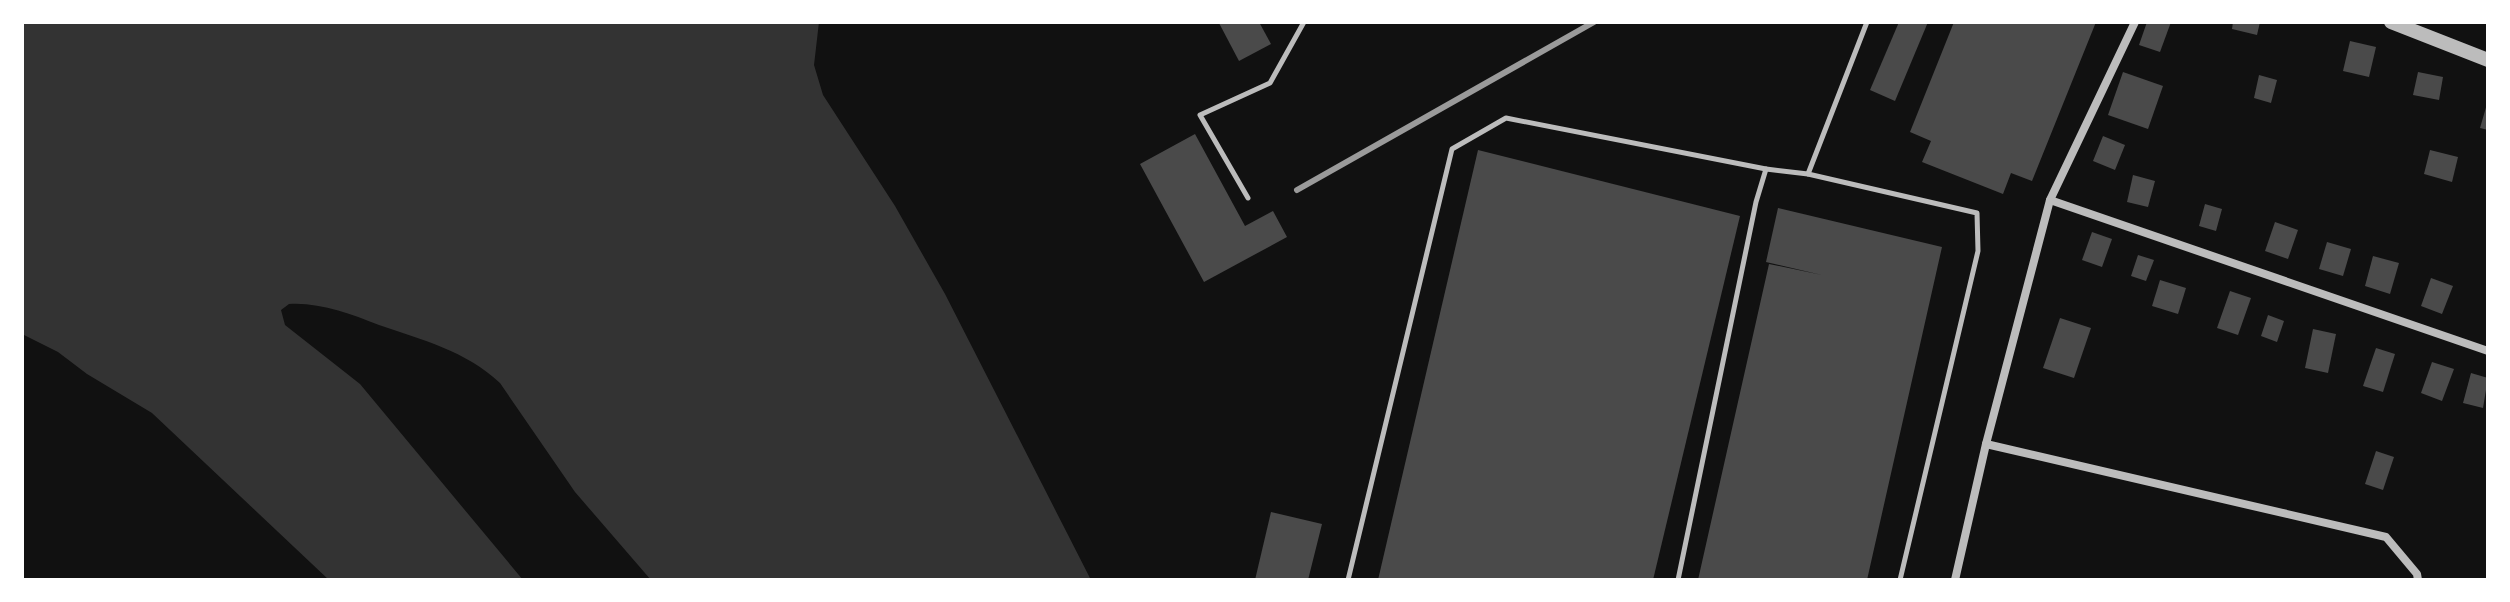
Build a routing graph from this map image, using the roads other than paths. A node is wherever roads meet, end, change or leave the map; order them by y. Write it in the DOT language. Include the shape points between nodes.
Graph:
graph roads {
  1 [pos="1304,22"];
  2 [pos="1867,22"];
  3 [pos="2135,22"];
  4 [pos="2391,22"];
  5 [pos="2488,60"];
  6 [pos="1766,169"];
  7 [pos="1808,174"];
  8 [pos="1248,198"];
  9 [pos="2050,200"];
  10 [pos="2488,351"];
  11 [pos="1986,444"];
  12 [pos="1348,580"];
  13 [pos="1678,580"];
  14 [pos="1900,580"];
  15 [pos="1955,580"];
  16 [pos="2418,580"];
  1 -- 8 [label="lane" via="1270,83 1200,115"];
  2 -- 7 [label="lane"];
  3 -- 9 [label="street"];
  4 -- 5 [label="street"];
  6 -- 7 [label="lane"];
  6 -- 12 [label="lane" via="1506,118 1452,149"];
  6 -- 13 [label="lane"];
  7 -- 14 [label="lane" via="1977,213 1978,251"];
  9 -- 10 [label="street"];
  9 -- 11 [label="street"];
  11 -- 15 [label="street"];
  11 -- 16 [label="street" via="2386,537"];
}
